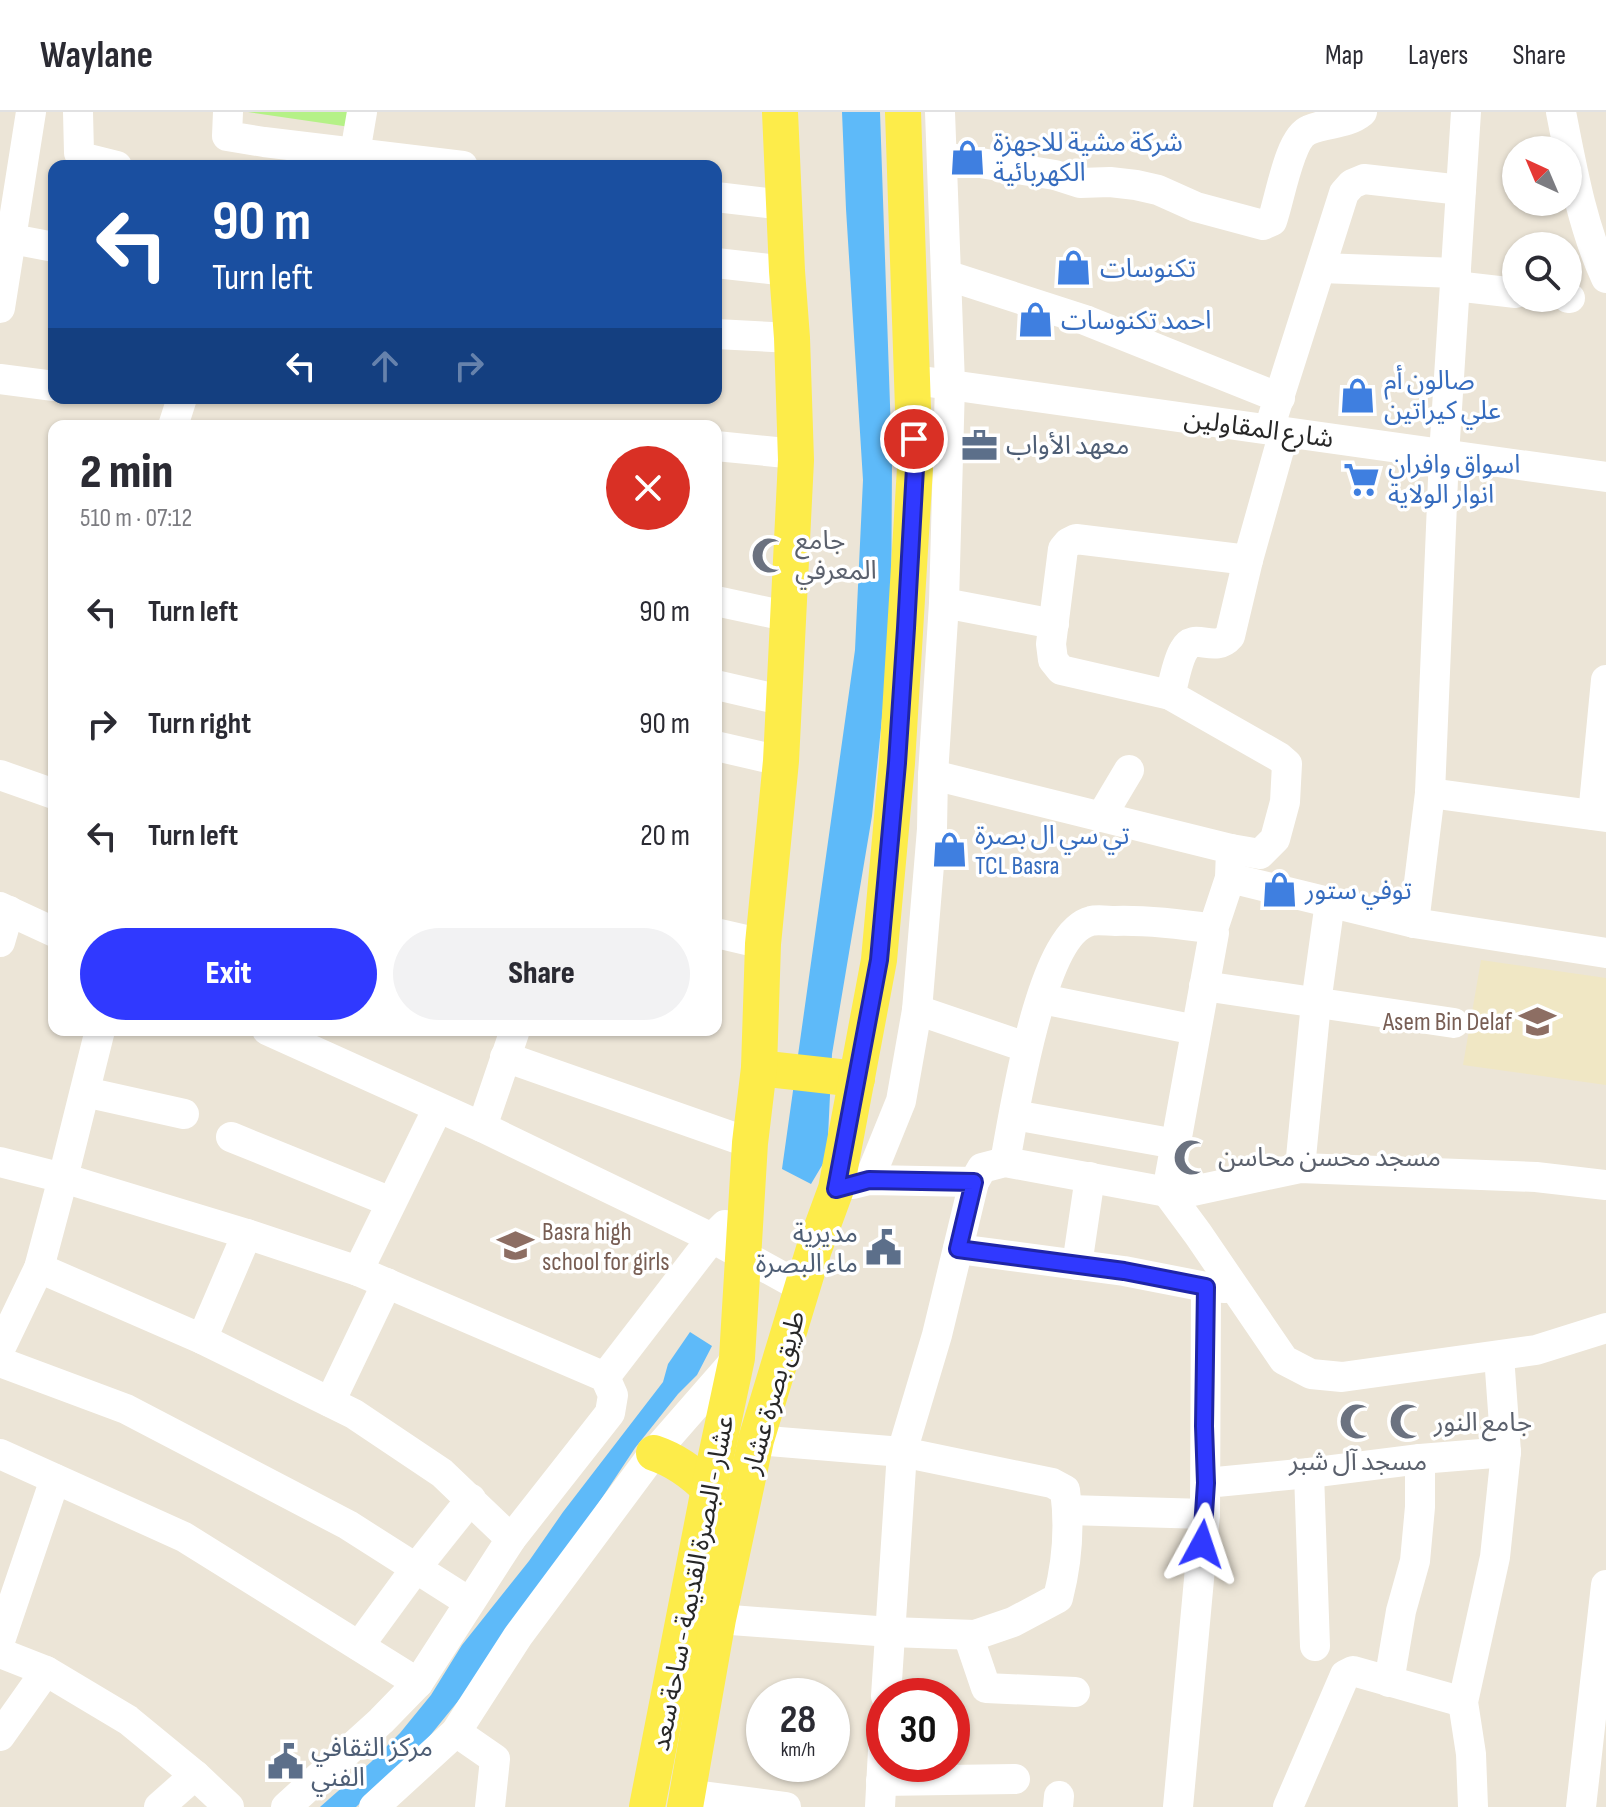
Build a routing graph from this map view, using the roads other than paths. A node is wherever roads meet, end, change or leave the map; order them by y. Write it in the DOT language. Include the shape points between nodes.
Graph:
graph roads {
  1 [pos="31,112"];
  2 [pos="78,112"];
  3 [pos="228,112"];
  4 [pos="362,112"];
  5 [pos="780,112"];
  6 [pos="903,112"];
  7 [pos="940,112"];
  8 [pos="1362,112"];
  9 [pos="1466,112"];
  10 [pos="1561,112"];
  11 [pos="355,153"];
  12 [pos="260,154"];
  13 [pos="943,157"];
  14 [pos="93,160"];
  15 [pos="413,160"];
  16 [pos="1461,190"];
  17 [pos="722,198"];
  18 [pos="784,205"];
  19 [pos="12,239"];
  20 [pos="48,246"];
  21 [pos="722,264"];
  22 [pos="1321,268"];
  23 [pos="787,271"];
  24 [pos="946,275"];
  25 [pos="1606,278"];
  26 [pos="1455,280"];
  27 [pos="1502,290"];
  28 [pos="0,308"];
  29 [pos="722,334"];
  30 [pos="792,338"];
  31 [pos="0,379"];
  32 [pos="911,381"];
  33 [pos="950,384"];
  34 [pos="48,385"];
  35 [pos="1280,398"];
  36 [pos="1277,430"];
  37 [pos="722,447"];
  38 [pos="796,454"];
  39 [pos="1444,455"];
  40 [pos="1605,471"];
  41 [pos="1248,560"];
  42 [pos="722,602"];
  43 [pos="944,603"];
  44 [pos="790,617"];
  45 [pos="1054,624"];
  46 [pos="1606,680"];
  47 [pos="722,686"];
  48 [pos="1170,695"];
  49 [pos="785,701"];
  50 [pos="722,747"];
  51 [pos="781,761"];
  52 [pos="1129,770"];
  53 [pos="0,775"];
  54 [pos="933,775"];
  55 [pos="48,792"];
  56 [pos="1430,793"];
  57 [pos="1600,816"];
  58 [pos="1101,817"];
  59 [pos="1231,864"];
  60 [pos="1330,902"];
  61 [pos="4,909"];
  62 [pos="1414,923"];
  63 [pos="48,929"];
  64 [pos="1213,929"];
  65 [pos="722,934"];
  66 [pos="0,942"];
  67 [pos="763,944"];
  68 [pos="1606,953"];
  69 [pos="1204,986"];
  70 [pos="1042,999"];
  71 [pos="1316,1003"];
  72 [pos="917,1010"];
  73 [pos="1454,1023"];
  74 [pos="1196,1030"];
  75 [pos="99,1036"];
  76 [pos="280,1036"];
  77 [pos="510,1044"];
  78 [pos="1026,1047"];
  79 [pos="768,1069"];
  80 [pos="849,1079"];
  81 [pos="85,1092"];
  82 [pos="438,1108"];
  83 [pos="184,1114"];
  84 [pos="1014,1115"];
  85 [pos="482,1127"];
  86 [pos="231,1137"];
  87 [pos="750,1143"];
  88 [pos="1176,1144"];
  89 [pos="0,1162"];
  90 [pos="1005,1162"];
  91 [pos="1300,1168"];
  92 [pos="1090,1177"];
  93 [pos="63,1178"];
  94 [pos="974,1182"];
  95 [pos="852,1184"];
  96 [pos="1606,1185"];
  97 [pos="1167,1192"];
  98 [pos="391,1202"];
  99 [pos="748,1202"];
  100 [pos="247,1234"];
  101 [pos="712,1238"];
  102 [pos="958,1249"];
  103 [pos="743,1256"];
  104 [pos="1077,1265"];
  105 [pos="39,1268"];
  106 [pos="358,1271"];
  107 [pos="387,1283"];
  108 [pos="803,1288"];
  109 [pos="1221,1288"];
  110 [pos="8,1314"];
  111 [pos="1606,1328"];
  112 [pos="202,1339"];
  113 [pos="0,1349"];
  114 [pos="1499,1356"];
  115 [pos="737,1358"];
  116 [pos="0,1362"];
  117 [pos="605,1377"];
  118 [pos="330,1402"];
  119 [pos="756,1440"];
  120 [pos="902,1452"];
  121 [pos="1506,1452"];
  122 [pos="654,1453"];
  123 [pos="0,1454"];
  124 [pos="1420,1459"];
  125 [pos="1309,1473"];
  126 [pos="55,1479"];
  127 [pos="1206,1483"];
  128 [pos="709,1489"];
  129 [pos="471,1499"];
  130 [pos="1068,1510"];
  131 [pos="1205,1514"];
  132 [pos="511,1539"];
  133 [pos="416,1568"];
  134 [pos="1606,1585"];
  135 [pos="469,1602"];
  136 [pos="718,1619"];
  137 [pos="890,1632"];
  138 [pos="968,1635"];
  139 [pos="0,1641"];
  140 [pos="359,1646"];
  141 [pos="1315,1646"];
  142 [pos="0,1653"];
  143 [pos="46,1671"];
  144 [pos="887,1678"];
  145 [pos="1389,1682"];
  146 [pos="418,1683"];
  147 [pos="1075,1692"];
  148 [pos="1463,1702"];
  149 [pos="456,1732"];
  150 [pos="0,1736"];
  151 [pos="195,1775"];
  152 [pos="1015,1779"];
  153 [pos="880,1794"];
  154 [pos="686,1801"];
  155 [pos="159,1807"];
  156 [pos="229,1807"];
  157 [pos="286,1807"];
  158 [pos="374,1807"];
  159 [pos="490,1807"];
  160 [pos="647,1807"];
  161 [pos="786,1807"];
  162 [pos="1178,1807"];
  163 [pos="1288,1807"];
  164 [pos="1473,1807"];
  165 [pos="1581,1807"];
  1 -- 19 [label="street"];
  2 -- 14 [label="street" via="79,153"];
  3 -- 12 [label="street" via="227,136"];
  4 -- 11 [label="street"];
  5 -- 18 [label="main road, عشار - البصرة القديمة - ساحة سعد"];
  6 -- 32 [label="main road, طريق بصرة عشار"];
  7 -- 13 [label="street"];
  8 -- 13 [label="street" via="1302,134 1272,221 1263,225 1196,207 1158,190 1080,183"];
  9 -- 16 [label="street"];
  10 -- 25 [label="street" via="1575,181"];
  11 -- 12 [label="street"];
  11 -- 15 [label="street"];
  13 -- 24 [label="street"];
  16 -- 22 [label="street" via="1364,179 1352,184 1344,193"];
  16 -- 26 [label="street"];
  17 -- 18 [label="street"];
  18 -- 23 [label="main road, عشار - البصرة القديمة - ساحة سعد"];
  19 -- 20 [label="street"];
  19 -- 28 [label="street"];
  21 -- 23 [label="street"];
  22 -- 26 [label="street"];
  22 -- 35 [label="street"];
  23 -- 30 [label="main road, عشار - البصرة القديمة - ساحة سعد"];
  24 -- 33 [label="street"];
  24 -- 35 [label="street" via="1085,320"];
  26 -- 27 [label="street"];
  26 -- 39 [label="street"];
  29 -- 30 [label="street"];
  30 -- 38 [label="main road, عشار - البصرة القديمة - ساحة سعد"];
  31 -- 34 [label="street"];
  32 -- 33 [label="street, شارع المقاولين"];
  32 -- 80 [label="main road, طريق بصرة عشار" via="915,468 897,763 879,960"];
  33 -- 36 [label="street, شارع المقاولين"];
  33 -- 43 [label="street"];
  35 -- 36 [label="street"];
  36 -- 39 [label="street, شارع المقاولين"];
  36 -- 41 [label="street"];
  37 -- 38 [label="street"];
  38 -- 44 [label="main road, عشار - البصرة القديمة - ساحة سعد"];
  39 -- 40 [label="street, شارع المقاولين"];
  39 -- 56 [label="street"];
  41 -- 45 [label="street" via="1076,539 1063,549"];
  41 -- 48 [label="street" via="1230,636 1217,645 1189,643"];
  42 -- 44 [label="street"];
  43 -- 45 [label="street"];
  43 -- 54 [label="street"];
  44 -- 49 [label="main road, عشار - البصرة القديمة - ساحة سعد"];
  45 -- 48 [label="street" via="1053,660 1061,670"];
  46 -- 57 [label="street"];
  47 -- 49 [label="street"];
  48 -- 59 [label="street" via="1287,764 1285,802 1275,839 1260,854"];
  49 -- 51 [label="main road, عشار - البصرة القديمة - ساحة سعد"];
  50 -- 51 [label="street"];
  51 -- 67 [label="main road, عشار - البصرة القديمة - ساحة سعد"];
  52 -- 58 [label="street"];
  53 -- 55 [label="street"];
  54 -- 58 [label="street"];
  54 -- 72 [label="street"];
  56 -- 57 [label="street"];
  56 -- 62 [label="street"];
  58 -- 59 [label="street"];
  59 -- 60 [label="street"];
  59 -- 64 [label="street"];
  60 -- 62 [label="street"];
  60 -- 71 [label="street"];
  61 -- 63 [label="street"];
  61 -- 66 [label="street"];
  62 -- 68 [label="street"];
  64 -- 69 [label="street"];
  64 -- 70 [label="street" via="1148,920 1089,921 1068,936"];
  65 -- 67 [label="street"];
  67 -- 79 [label="main road, عشار - البصرة القديمة - ساحة سعد"];
  69 -- 71 [label="street"];
  69 -- 74 [label="street"];
  70 -- 74 [label="street"];
  70 -- 78 [label="street"];
  71 -- 73 [label="street"];
  71 -- 91 [label="street"];
  72 -- 78 [label="street"];
  72 -- 95 [label="street" via="901,1101"];
  74 -- 88 [label="street"];
  75 -- 81 [label="street"];
  76 -- 82 [label="street"];
  77 -- 85 [label="street"];
  77 -- 87 [label="street"];
  78 -- 84 [label="street"];
  79 -- 80 [label="main road"];
  79 -- 87 [label="main road, عشار - البصرة القديمة - ساحة سعد"];
  80 -- 95 [label="main road, طريق بصرة عشار"];
  81 -- 83 [label="street"];
  81 -- 93 [label="street"];
  82 -- 85 [label="street"];
  82 -- 98 [label="street"];
  84 -- 88 [label="street"];
  84 -- 90 [label="street"];
  85 -- 101 [label="street"];
  86 -- 98 [label="street"];
  87 -- 99 [label="main road, عشار - البصرة القديمة - ساحة سعد"];
  88 -- 97 [label="street"];
  89 -- 93 [label="street"];
  90 -- 92 [label="street"];
  90 -- 94 [label="street" via="982,1168"];
  91 -- 96 [label="street" via="1536,1177"];
  91 -- 97 [label="street"];
  92 -- 97 [label="street"];
  92 -- 104 [label="street"];
  93 -- 100 [label="street"];
  93 -- 105 [label="street"];
  94 -- 95 [label="street"];
  94 -- 102 [label="street"];
  95 -- 108 [label="main road, طريق بصرة عشار" via="814,1249"];
  97 -- 109 [label="street" via="1198,1234"];
  98 -- 106 [label="street"];
  99 -- 101 [label="street"];
  99 -- 103 [label="main road, عشار - البصرة القديمة - ساحة سعد"];
  100 -- 106 [label="street"];
  100 -- 112 [label="street"];
  101 -- 103 [label="street"];
  101 -- 117 [label="street"];
  102 -- 104 [label="street"];
  102 -- 120 [label="street"];
  103 -- 108 [label="street"];
  103 -- 115 [label="main road, عشار - البصرة القديمة - ساحة سعد"];
  104 -- 109 [label="street"];
  105 -- 110 [label="street"];
  105 -- 112 [label="street"];
  106 -- 107 [label="street"];
  107 -- 117 [label="street"];
  107 -- 118 [label="street"];
  108 -- 119 [label="main road, طريق بصرة عشار"];
  109 -- 114 [label="street" via="1284,1360 1311,1374 1342,1377"];
  109 -- 127 [label="street" via="1204,1426"];
  110 -- 113 [label="street"];
  111 -- 114 [label="street"];
  112 -- 118 [label="street"];
  114 -- 121 [label="street"];
  115 -- 122 [label="street"];
  115 -- 128 [label="main road, عشار - البصرة القديمة - ساحة سعد"];
  116 -- 133 [label="street" via="126,1409 348,1525"];
  117 -- 132 [label="street" via="613,1395 610,1413"];
  118 -- 129 [label="street" via="442,1473"];
  119 -- 120 [label="street"];
  119 -- 136 [label="main road, طريق بصرة عشار"];
  120 -- 130 [label="street" via="1052,1483 1065,1490"];
  120 -- 137 [label="street"];
  121 -- 124 [label="street"];
  121 -- 148 [label="street" via="1495,1557"];
  122 -- 128 [label="main road"];
  122 -- 149 [label="street" via="518,1636"];
  123 -- 126 [label="street"];
  124 -- 125 [label="street"];
  124 -- 145 [label="street" via="1415,1561"];
  125 -- 127 [label="street"];
  125 -- 141 [label="street"];
  126 -- 139 [label="street"];
  126 -- 140 [label="street" via="184,1537"];
  127 -- 131 [label="street"];
  128 -- 160 [label="main road, عشار - البصرة القديمة - ساحة سعد"];
  129 -- 132 [label="street"];
  129 -- 133 [label="street"];
  130 -- 131 [label="street"];
  130 -- 138 [label="street" via="1065,1573 1058,1598 1013,1622"];
  131 -- 162 [label="street"];
  132 -- 135 [label="street"];
  133 -- 135 [label="street"];
  133 -- 140 [label="street"];
  134 -- 165 [label="street"];
  135 -- 146 [label="street"];
  136 -- 137 [label="street"];
  136 -- 154 [label="main road, طريق بصرة عشار"];
  137 -- 138 [label="street"];
  137 -- 144 [label="street"];
  138 -- 147 [label="street" via="986,1688"];
  140 -- 146 [label="street"];
  142 -- 143 [label="street"];
  143 -- 150 [label="street"];
  143 -- 151 [label="street" via="128,1720"];
  145 -- 148 [label="street"];
  145 -- 163 [label="street" via="1353,1671 1345,1675"];
  146 -- 157 [label="street"];
  148 -- 164 [label="street"];
  149 -- 158 [label="street"];
  149 -- 159 [label="street" via="495,1759"];
  151 -- 155 [label="street"];
  151 -- 156 [label="street"];
  152 -- 153 [label="street"];
  154 -- 161 [label="street"];
}
